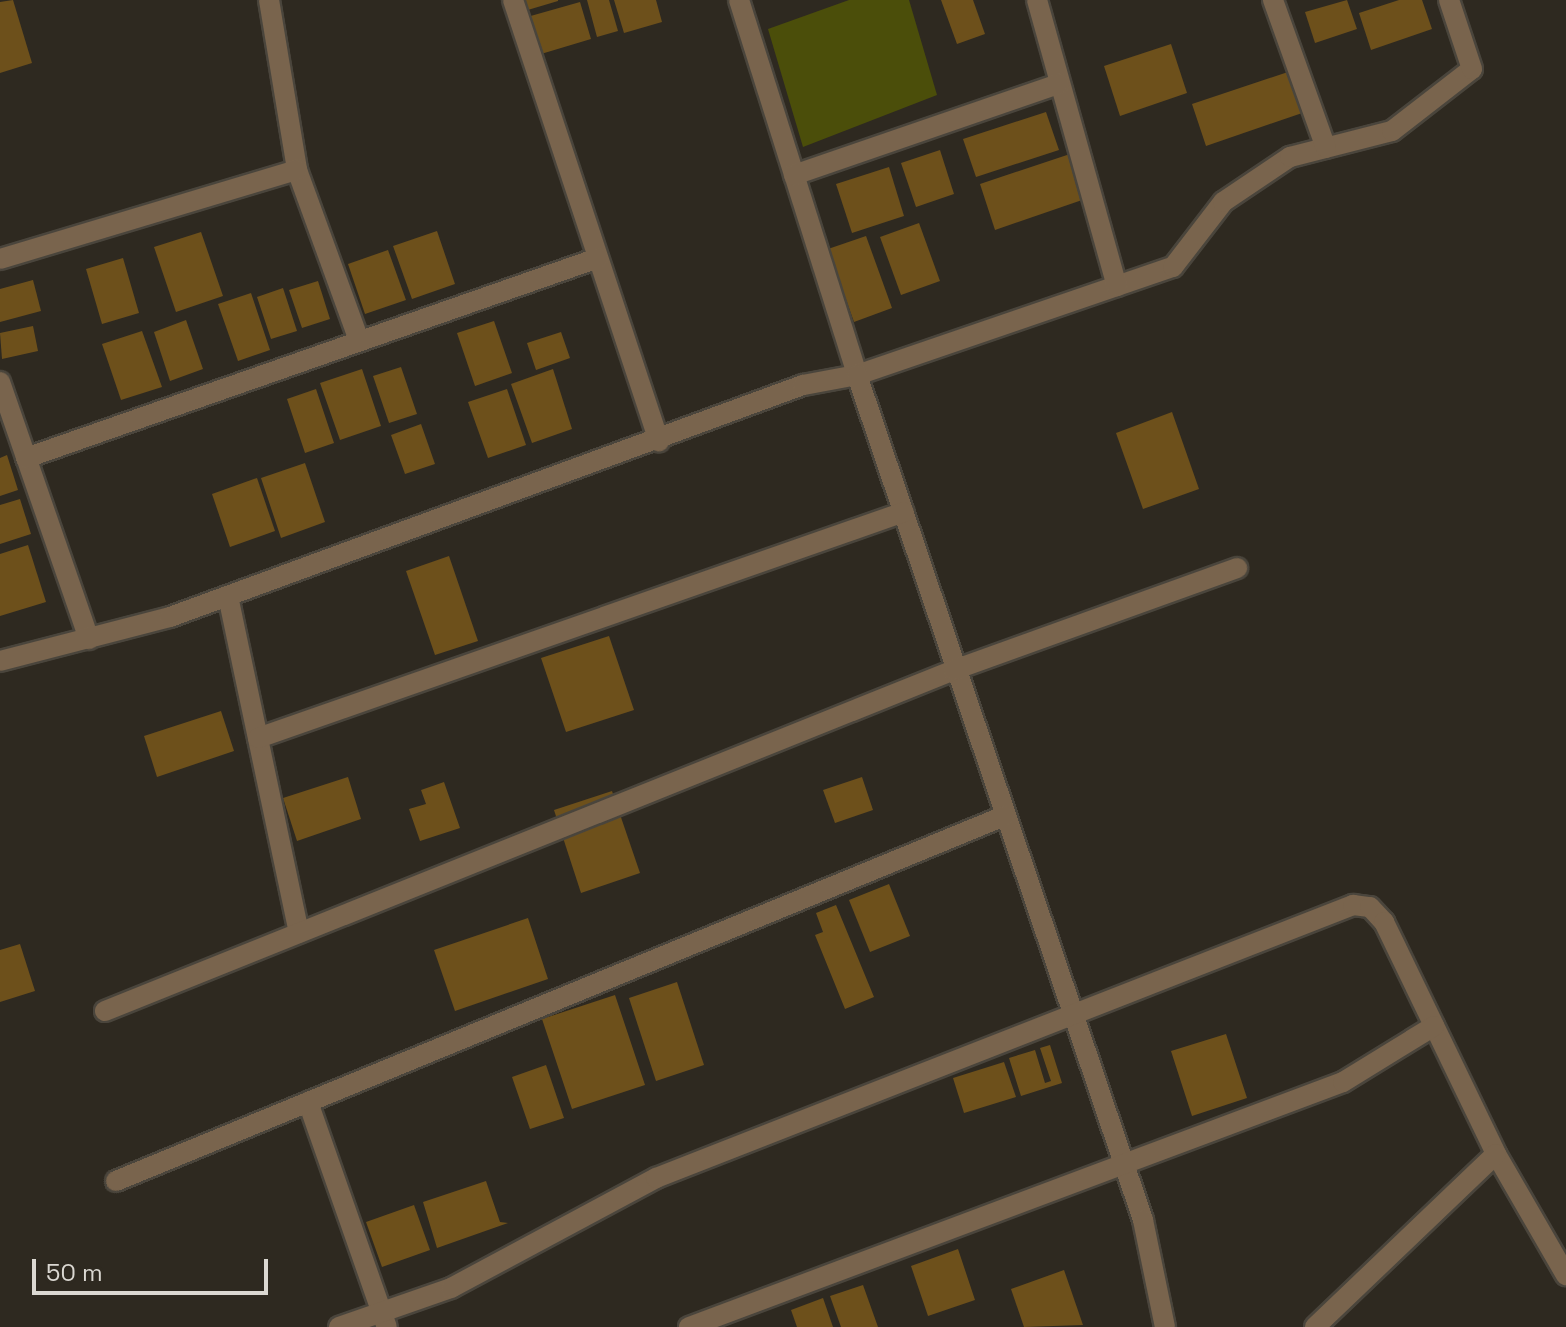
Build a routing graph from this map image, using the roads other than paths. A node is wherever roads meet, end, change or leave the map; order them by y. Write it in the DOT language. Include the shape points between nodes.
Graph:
graph roads {
  1 [pos="269,0"];
  2 [pos="513,0"];
  3 [pos="739,0"];
  4 [pos="1037,0"];
  5 [pos="1273,0"];
  6 [pos="1449,0"];
  7 [pos="1059,84"];
  8 [pos="1326,148"];
  9 [pos="297,170"];
  10 [pos="794,175"];
  11 [pos="598,258"];
  12 [pos="0,259"];
  13 [pos="1117,286"];
  14 [pos="359,340"];
  15 [pos="857,375"];
  16 [pos="0,382"];
  17 [pos="659,442"];
  18 [pos="26,458"];
  19 [pos="904,512"];
  20 [pos="1237,568"];
  21 [pos="228,596"];
  22 [pos="89,639"];
  23 [pos="0,661"];
  24 [pos="954,670"];
  25 [pos="258,738"];
  26 [pos="1004,816"];
  27 [pos="299,933"];
  28 [pos="105,1011"];
  29 [pos="1072,1014"];
  30 [pos="1434,1026"];
  31 [pos="308,1102"];
  32 [pos="1496,1154"];
  33 [pos="1123,1163"];
  34 [pos="116,1181"];
  35 [pos="1566,1275"];
  36 [pos="385,1321"];
  37 [pos="1161,1326"];
  38 [pos="339,1327"];
  39 [pos="689,1327"];
  40 [pos="1315,1327"];
  1 -- 9 [label="street"];
  2 -- 11 [label="street"];
  3 -- 10 [label="street"];
  4 -- 7 [label="street"];
  5 -- 8 [label="street"];
  6 -- 8 [label="street" via="1472,69 1392,131"];
  7 -- 10 [label="street"];
  7 -- 13 [label="street"];
  8 -- 13 [label="street" via="1290,157 1223,202 1173,267"];
  9 -- 12 [label="street"];
  9 -- 14 [label="street"];
  10 -- 15 [label="street"];
  11 -- 14 [label="street"];
  11 -- 17 [label="street"];
  13 -- 15 [label="street"];
  14 -- 18 [label="street"];
  15 -- 17 [label="street" via="803,385"];
  15 -- 19 [label="street"];
  16 -- 18 [label="street"];
  17 -- 21 [label="street"];
  18 -- 22 [label="street"];
  19 -- 24 [label="street"];
  19 -- 25 [label="street"];
  20 -- 24 [label="street"];
  21 -- 22 [label="street"];
  21 -- 25 [label="street"];
  22 -- 23 [label="street"];
  24 -- 26 [label="street"];
  24 -- 27 [label="street"];
  25 -- 27 [label="street"];
  26 -- 29 [label="street"];
  26 -- 31 [label="street"];
  27 -- 28 [label="street"];
  29 -- 30 [label="street" via="1353,905 1370,907 1384,922"];
  29 -- 33 [label="street"];
  29 -- 36 [label="street" via="613,1196"];
  30 -- 32 [label="street"];
  30 -- 33 [label="street" via="1343,1082"];
  31 -- 34 [label="street"];
  31 -- 36 [label="street"];
  32 -- 35 [label="street"];
  32 -- 40 [label="street"];
  33 -- 37 [label="street"];
  33 -- 39 [label="street"];
  36 -- 38 [label="street"];
}
